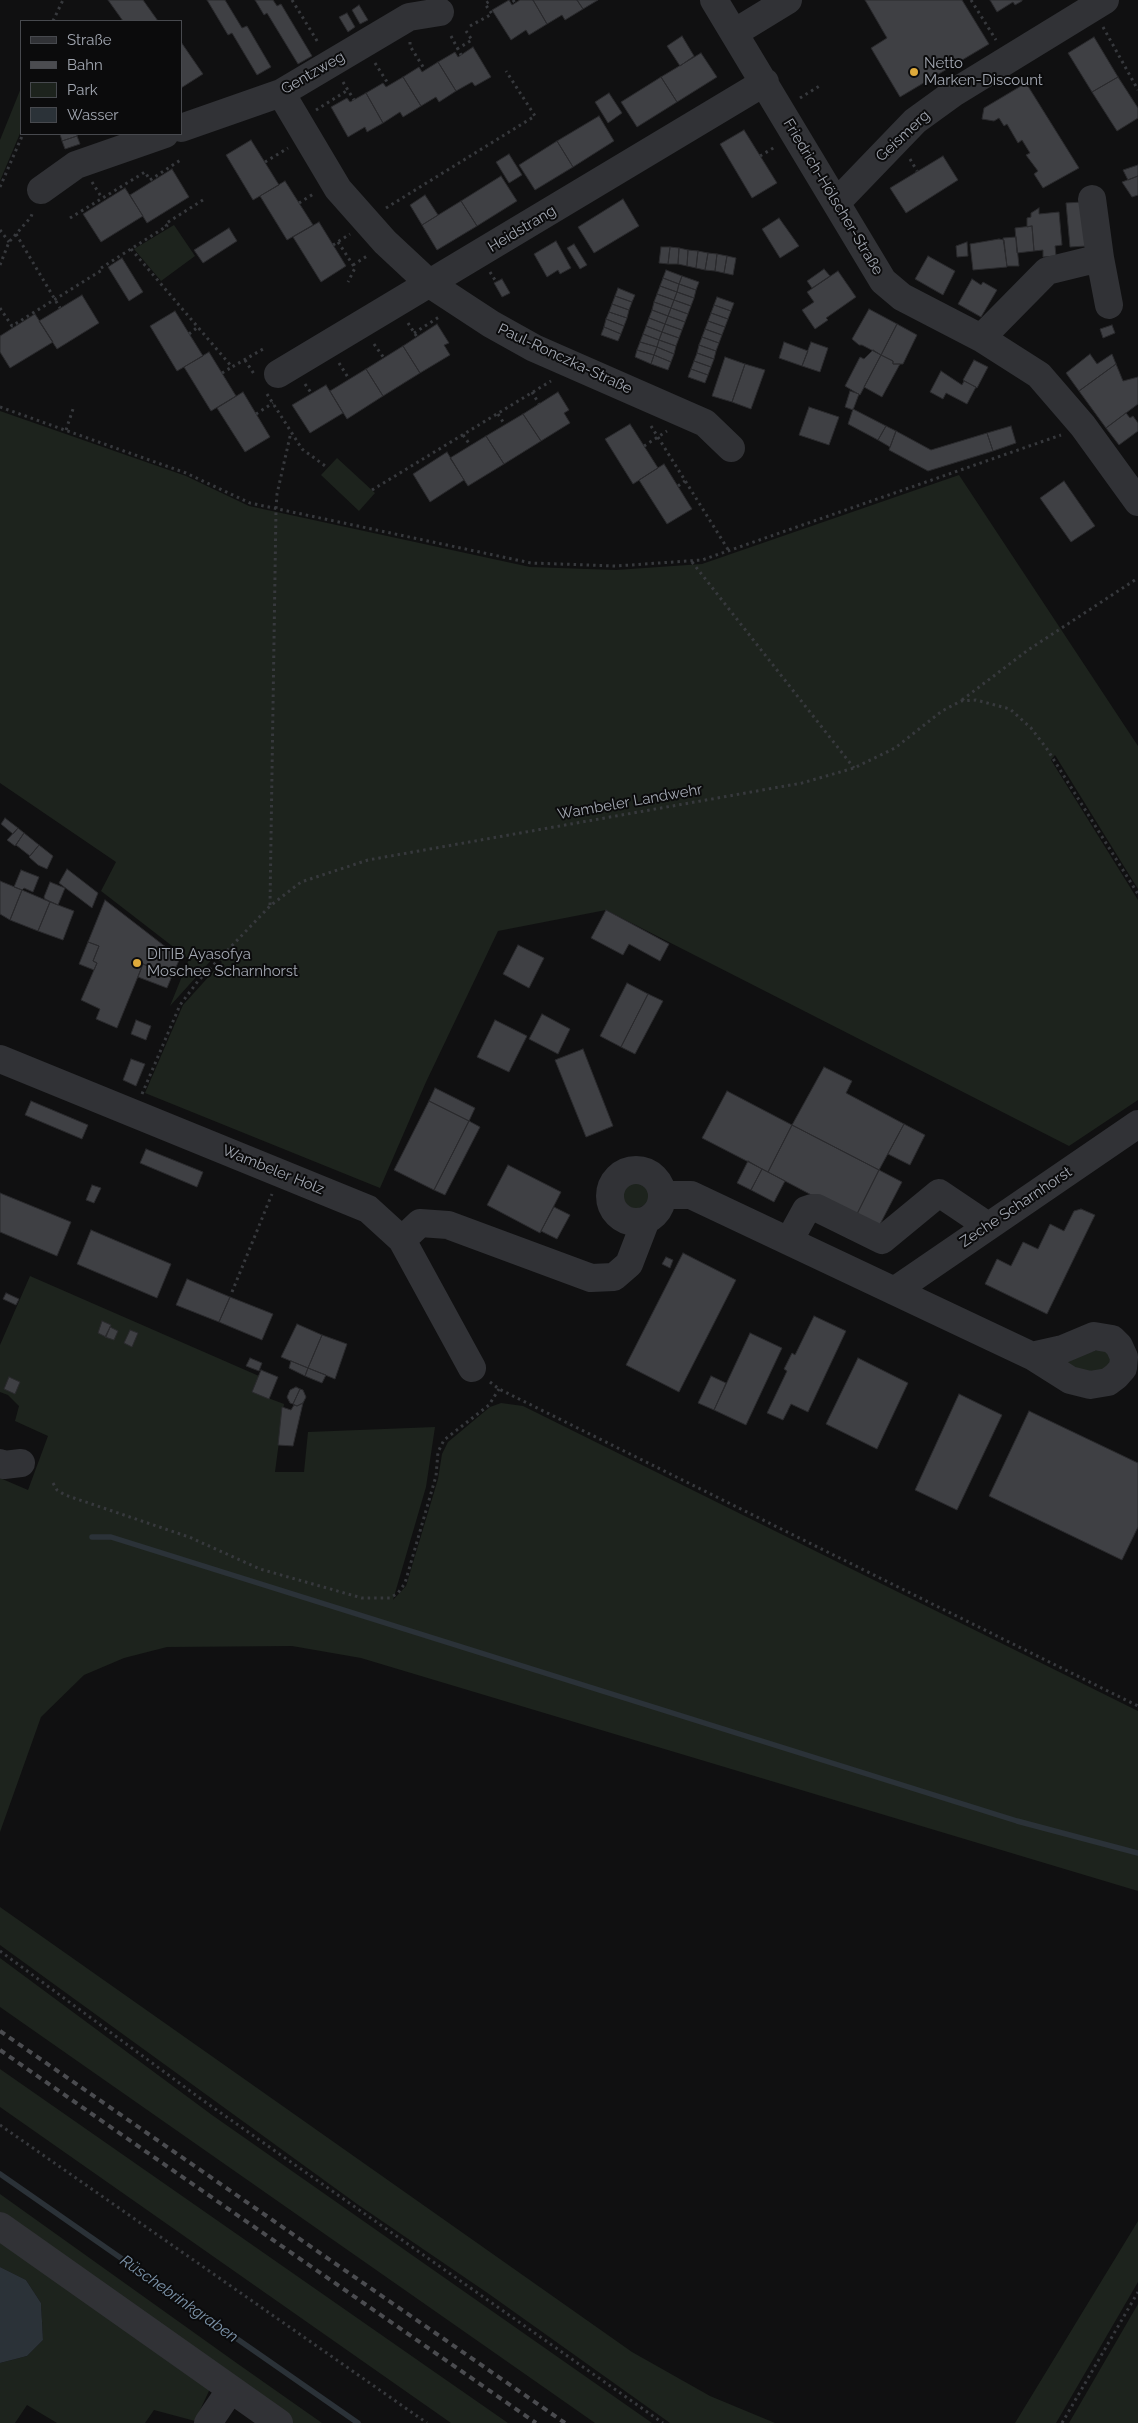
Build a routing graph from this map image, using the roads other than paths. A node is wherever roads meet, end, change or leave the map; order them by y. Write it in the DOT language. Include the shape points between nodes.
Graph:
graph roads {
  1 [pos="714,0"];
  2 [pos="788,0"];
  3 [pos="1099,4"];
  4 [pos="446,24"];
  5 [pos="734,32"];
  6 [pos="765,82"];
  7 [pos="281,93"];
  8 [pos="182,128"];
  9 [pos="162,135"];
  10 [pos="41,190"];
  11 [pos="1092,199"];
  12 [pos="837,202"];
  13 [pos="1100,258"];
  14 [pos="430,284"];
  15 [pos="1109,305"];
  16 [pos="981,338"];
  17 [pos="266,380"];
  18 [pos="731,448"];
  19 [pos="1138,502"];
  20 [pos="0,1059"];
  21 [pos="1138,1124"];
  22 [pos="662,1195"];
  23 [pos="646,1220"];
  24 [pos="988,1226"];
  25 [pos="402,1240"];
  26 [pos="789,1241"];
  27 [pos="894,1291"];
  28 [pos="1032,1356"];
  29 [pos="472,1368"];
  30 [pos="8,2231"];
  31 [pos="231,2389"];
  32 [pos="208,2423"];
  33 [pos="279,2423"];
  1 -- 5 [label="street, Friedrich-Hölscher-Straße"];
  2 -- 5 [label="street"];
  3 -- 12 [label="street, Geismerg" via="955,92 915,121"];
  4 -- 7 [label="street, Gentzweg" via="409,17 336,71"];
  5 -- 6 [label="street, Friedrich-Hölscher-Straße"];
  6 -- 12 [label="street, Friedrich-Hölscher-Straße"];
  6 -- 14 [label="street, Heidstrang"];
  7 -- 8 [label="street, Gentzweg"];
  7 -- 14 [label="street, Paul-Ronczka-Straße" via="338,188 385,242"];
  9 -- 10 [label="street" via="76,165"];
  11 -- 13 [label="street"];
  12 -- 16 [label="street, Friedrich-Hölscher-Straße" via="883,281 902,297"];
  13 -- 15 [label="street"];
  13 -- 16 [label="street" via="1047,271"];
  14 -- 17 [label="street, Heidstrang"];
  14 -- 18 [label="street, Paul-Ronczka-Straße" via="534,348 705,423"];
  16 -- 19 [label="street, Friedrich-Hölscher-Straße" via="1039,375 1083,426"];
  20 -- 25 [label="street, Wambeler Holz" via="368,1209"];
  21 -- 24 [label="street, Zeche Scharnhorst"];
  22 -- 23 [label="street" via="656,1212"];
  22 -- 23 [label="street" via="656,1178 648,1172 639,1170 622,1174 614,1182 610,1190 614,1209 628,1220"];
  22 -- 26 [label="street" via="691,1195"];
  23 -- 25 [label="street" via="628,1264 614,1277 591,1278 448,1225 420,1223"];
  24 -- 26 [label="street" via="939,1193 882,1240 812,1208 806,1210"];
  24 -- 27 [label="street, Zeche Scharnhorst"];
  25 -- 29 [label="street, Wambeler Holz"];
  26 -- 27 [label="street"];
  27 -- 28 [label="street"];
  30 -- 31 [label="street"];
  31 -- 32 [label="street"];
  31 -- 33 [label="street"];
}
